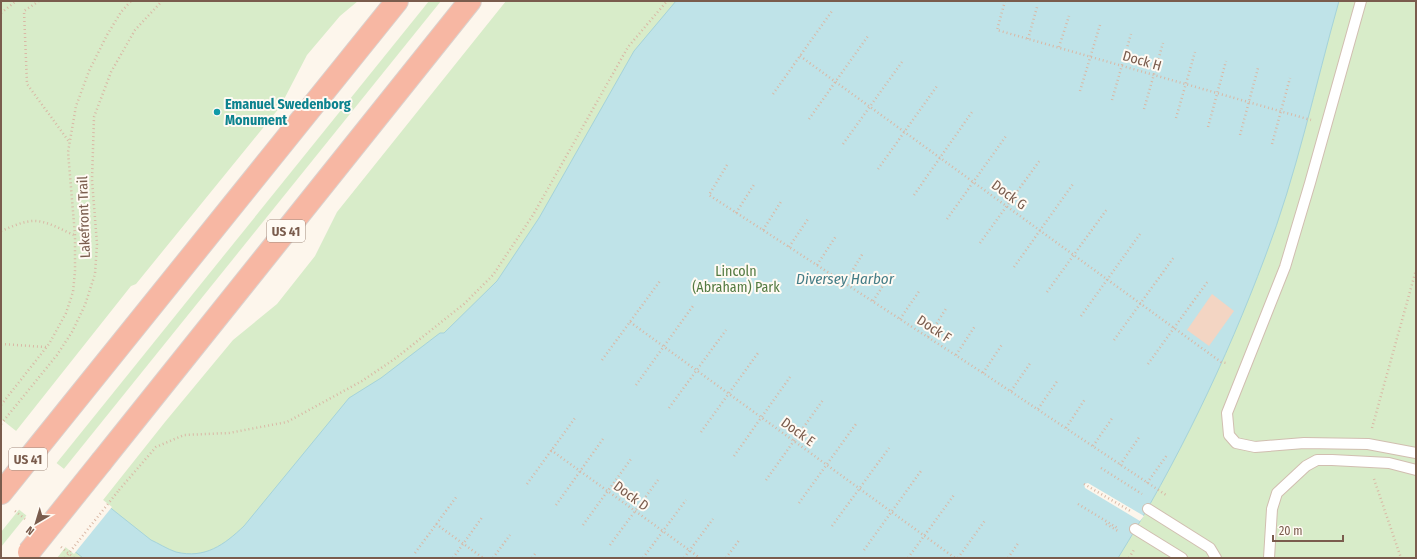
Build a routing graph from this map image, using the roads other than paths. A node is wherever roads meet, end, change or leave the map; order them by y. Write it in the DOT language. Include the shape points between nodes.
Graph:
graph roads {
  1 [pos="397,1"];
  2 [pos="470,1"];
  3 [pos="1361,1"];
  4 [pos="1317,443"];
  5 [pos="1416,453"];
  6 [pos="1318,460"];
  7 [pos="1416,470"];
  8 [pos="1,493"];
  9 [pos="1148,509"];
  10 [pos="1136,529"];
  11 [pos="27,555"];
  12 [pos="1182,558"];
  13 [pos="1216,558"];
  14 [pos="1269,558"];
  1 -- 8 [label="highway, US 41"];
  2 -- 11 [label="highway, US 41, bridge"];
  3 -- 4 [label="lane" via="1285,267 1227,413 1229,435 1236,443 1256,447"];
  4 -- 5 [label="lane" via="1368,444"];
  4 -- 6 [label="lane"];
  6 -- 7 [label="lane" via="1389,464"];
  6 -- 14 [label="lane" via="1302,469 1277,493 1272,510"];
  9 -- 13 [label="lane" via="1210,548"];
  10 -- 12 [label="lane"];
}
